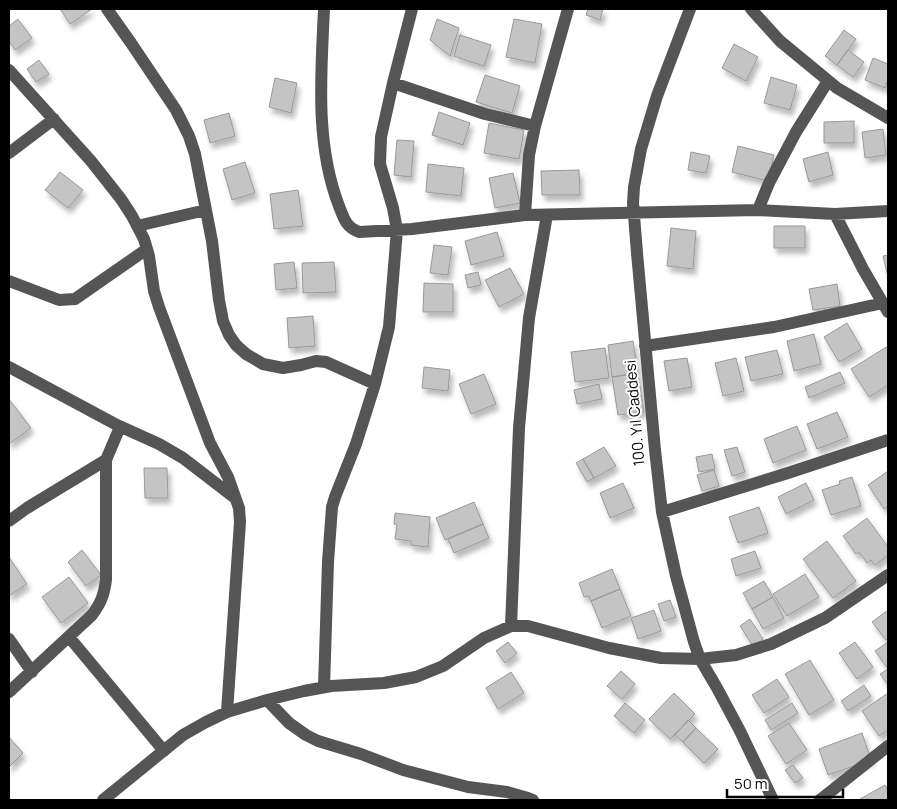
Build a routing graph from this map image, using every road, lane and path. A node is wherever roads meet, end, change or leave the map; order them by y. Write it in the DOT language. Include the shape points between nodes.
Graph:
graph roads {
  1 [pos="107,9"];
  2 [pos="324,9"];
  3 [pos="412,9"];
  4 [pos="568,9"];
  5 [pos="690,9"];
  6 [pos="751,9"];
  7 [pos="9,70"];
  8 [pos="828,81"];
  9 [pos="393,83"];
  10 [pos="888,118"];
  11 [pos="54,119"];
  12 [pos="535,126"];
  13 [pos="9,153"];
  14 [pos="206,210"];
  15 [pos="758,210"];
  16 [pos="888,211"];
  17 [pos="634,214"];
  18 [pos="834,214"];
  19 [pos="525,215"];
  20 [pos="547,215"];
  21 [pos="137,226"];
  22 [pos="397,230"];
  23 [pos="147,249"];
  24 [pos="9,281"];
  25 [pos="886,307"];
  26 [pos="645,346"];
  27 [pos="9,367"];
  28 [pos="375,384"];
  29 [pos="120,427"];
  30 [pos="888,440"];
  31 [pos="106,460"];
  32 [pos="236,498"];
  33 [pos="662,512"];
  34 [pos="9,521"];
  35 [pos="888,575"];
  36 [pos="511,626"];
  37 [pos="69,637"];
  38 [pos="9,639"];
  39 [pos="700,659"];
  40 [pos="32,672"];
  41 [pos="324,688"];
  42 [pos="9,692"];
  43 [pos="268,700"];
  44 [pos="227,712"];
  45 [pos="888,746"];
  46 [pos="164,750"];
  47 [pos="103,800"];
  48 [pos="533,800"];
  49 [pos="773,800"];
  50 [pos="820,800"];
  1 -- 14 [label="street" via="184,125 195,154"];
  2 -- 22 [label="street" via="321,90 324,145 333,190 351,229 359,232"];
  3 -- 9 [label="street"];
  4 -- 12 [label="street"];
  5 -- 17 [label="street, 100. Yıl Caddesi" via="641,149 634,187"];
  6 -- 8 [label="street" via="780,41"];
  7 -- 11 [label="street"];
  8 -- 10 [label="street"];
  8 -- 15 [label="street" via="773,174"];
  9 -- 12 [label="street" via="486,114"];
  9 -- 22 [label="street" via="381,137 380,164"];
  11 -- 13 [label="street"];
  11 -- 21 [label="street" via="121,199"];
  12 -- 19 [label="street" via="529,155"];
  14 -- 21 [label="street"];
  14 -- 28 [label="street" via="223,321 236,345 263,364 282,368 326,362"];
  15 -- 17 [label="street"];
  15 -- 18 [label="street"];
  16 -- 18 [label="street"];
  17 -- 20 [label="street"];
  17 -- 26 [label="street, 100. Yıl Caddesi"];
  18 -- 25 [label="street"];
  19 -- 20 [label="street"];
  19 -- 22 [label="street"];
  20 -- 36 [label="street" via="529,318 519,428"];
  21 -- 23 [label="street"];
  22 -- 28 [label="street" via="389,327"];
  23 -- 24 [label="street" via="74,299 59,300"];
  23 -- 32 [label="street" via="159,307 210,442"];
  25 -- 26 [label="street"];
  26 -- 33 [label="street, 100. Yıl Caddesi"];
  27 -- 29 [label="street"];
  28 -- 41 [label="street" via="332,507"];
  29 -- 31 [label="street"];
  29 -- 32 [label="street" via="183,458"];
  30 -- 33 [label="street"];
  31 -- 34 [label="street"];
  31 -- 37 [label="street" via="104,594 92,615"];
  32 -- 44 [label="street" via="240,522"];
  33 -- 39 [label="street, 100. Yıl Caddesi"];
  35 -- 39 [label="street" via="825,618 771,644 736,655"];
  36 -- 39 [label="street" via="528,626 643,655"];
  36 -- 41 [label="street" via="484,638 442,666 416,677"];
  37 -- 40 [label="street"];
  37 -- 46 [label="street"];
  38 -- 40 [label="street"];
  39 -- 49 [label="street, 100. Yıl Caddesi"];
  40 -- 42 [label="street"];
  41 -- 43 [label="street"];
  43 -- 44 [label="street"];
  43 -- 48 [label="street" via="289,723 318,741 403,770"];
  44 -- 46 [label="street" via="184,735"];
  45 -- 50 [label="street"];
  46 -- 47 [label="street"];
}
